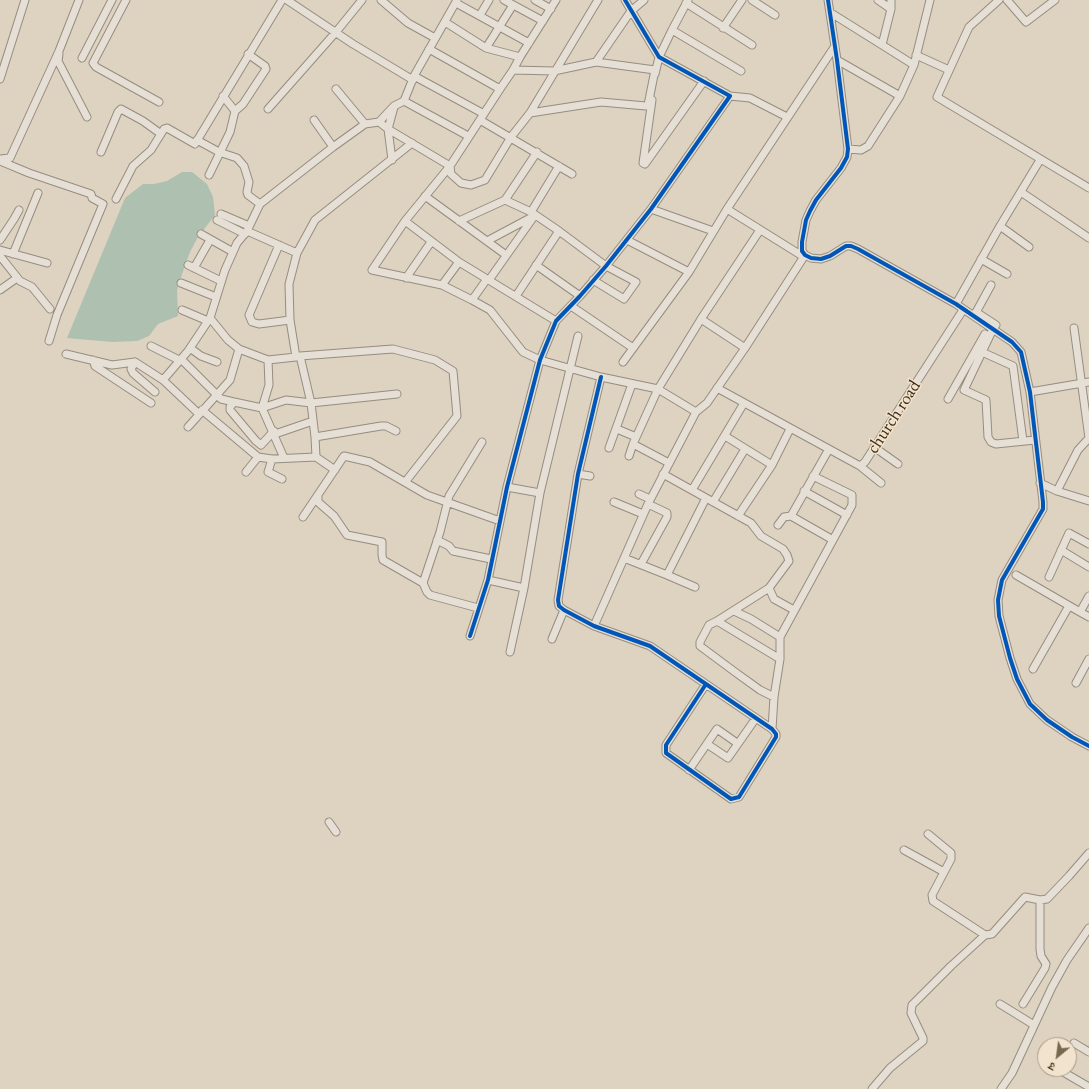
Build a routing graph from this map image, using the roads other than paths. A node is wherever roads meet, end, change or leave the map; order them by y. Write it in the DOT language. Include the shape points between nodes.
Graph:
graph roads {
  1 [pos="25,0"];
  2 [pos="80,0"];
  3 [pos="112,0"];
  4 [pos="126,0"];
  5 [pos="282,0"];
  6 [pos="287,0"];
  7 [pos="362,0"];
  8 [pos="381,0"];
  9 [pos="489,0"];
  10 [pos="504,0"];
  11 [pos="535,0"];
  12 [pos="556,0"];
  13 [pos="598,0"];
  14 [pos="625,0"];
  15 [pos="644,0"];
  16 [pos="742,0"];
  17 [pos="752,0"];
  18 [pos="828,0"];
  19 [pos="878,0"];
  20 [pos="891,0"];
  21 [pos="930,0"];
  22 [pos="999,0"];
  23 [pos="1007,0"];
  24 [pos="1055,0"];
  25 [pos="456,1"];
  26 [pos="687,2"];
  27 [pos="513,5"];
  28 [pos="891,8"];
  29 [pos="551,9"];
  30 [pos="631,11"];
  31 [pos="831,13"];
  32 [pos="775,14"];
  33 [pos="480,15"];
  34 [pos="543,21"];
  35 [pos="445,22"];
  36 [pos="499,27"];
  37 [pos="723,28"];
  38 [pos="672,30"];
  39 [pos="336,32"];
  40 [pos="435,38"];
  41 [pos="529,43"];
  42 [pos="752,45"];
  43 [pos="882,45"];
  44 [pos="835,46"];
  45 [pos="486,48"];
  46 [pos="429,49"];
  47 [pos="59,51"];
  48 [pos="248,54"];
  49 [pos="916,55"];
  50 [pos="520,57"];
  51 [pos="659,57"];
  52 [pos="82,58"];
  53 [pos="837,60"];
  54 [pos="596,62"];
  55 [pos="914,65"];
  56 [pos="513,70"];
  57 [pos="655,70"];
  58 [pos="949,70"];
  59 [pos="554,71"];
  60 [pos="741,71"];
  61 [pos="413,78"];
  62 [pos="0,79"];
  63 [pos="704,81"];
  64 [pos="336,89"];
  65 [pos="500,89"];
  66 [pos="223,96"];
  67 [pos="730,96"];
  68 [pos="900,96"];
  69 [pos="404,101"];
  70 [pos="159,102"];
  71 [pos="394,106"];
  72 [pos="268,109"];
  73 [pos="235,111"];
  74 [pos="530,113"];
  75 [pos="87,117"];
  76 [pos="482,117"];
  77 [pos="787,117"];
  78 [pos="314,120"];
  79 [pos="379,122"];
  80 [pos="365,124"];
  81 [pos="388,129"];
  82 [pos="161,134"];
  83 [pos="468,136"];
  84 [pos="511,137"];
  85 [pos="197,140"];
  86 [pos="412,143"];
  87 [pos="333,147"];
  88 [pos="848,149"];
  89 [pos="100,152"];
  90 [pos="219,152"];
  91 [pos="536,152"];
  92 [pos="0,160"];
  93 [pos="392,160"];
  94 [pos="1040,160"];
  95 [pos="450,166"];
  96 [pos="559,166"];
  97 [pos="572,174"];
  98 [pos="208,175"];
  99 [pos="1089,188"];
  100 [pos="1020,192"];
  101 [pos="38,193"];
  102 [pos="425,196"];
  103 [pos="116,199"];
  104 [pos="505,200"];
  105 [pos="260,204"];
  106 [pos="651,209"];
  107 [pos="726,209"];
  108 [pos="19,210"];
  109 [pos="533,214"];
  110 [pos="219,217"];
  111 [pos="405,220"];
  112 [pos="459,221"];
  113 [pos="1000,226"];
  114 [pos="247,230"];
  115 [pos="760,230"];
  116 [pos="559,231"];
  117 [pos="713,231"];
  118 [pos="201,234"];
  119 [pos="1089,238"];
  120 [pos="0,240"];
  121 [pos="210,240"];
  122 [pos="627,240"];
  123 [pos="487,241"];
  124 [pos="431,242"];
  125 [pos="279,245"];
  126 [pos="1029,247"];
  127 [pos="0,250"];
  128 [pos="233,252"];
  129 [pos="296,253"];
  130 [pos="13,254"];
  131 [pos="506,255"];
  132 [pos="0,256"];
  133 [pos="804,256"];
  134 [pos="981,259"];
  135 [pos="459,262"];
  136 [pos="47,264"];
  137 [pos="536,265"];
  138 [pos="606,266"];
  139 [pos="689,272"];
  140 [pos="1007,274"];
  141 [pos="17,278"];
  142 [pos="406,278"];
  143 [pos="488,280"];
  144 [pos="593,280"];
  145 [pos="221,281"];
  146 [pos="181,283"];
  147 [pos="442,285"];
  148 [pos="991,285"];
  149 [pos="0,290"];
  150 [pos="516,296"];
  151 [pos="580,296"];
  152 [pos="216,297"];
  153 [pos="472,300"];
  154 [pos="956,304"];
  155 [pos="571,306"];
  156 [pos="50,308"];
  157 [pos="182,310"];
  158 [pos="963,310"];
  159 [pos="975,314"];
  160 [pos="209,319"];
  161 [pos="701,319"];
  162 [pos="290,320"];
  163 [pos="556,321"];
  164 [pos="993,327"];
  165 [pos="1074,328"];
  166 [pos="578,336"];
  167 [pos="49,341"];
  168 [pos="151,346"];
  169 [pos="190,348"];
  170 [pos="633,348"];
  171 [pos="746,348"];
  172 [pos="239,350"];
  173 [pos="982,352"];
  174 [pos="66,354"];
  175 [pos="298,357"];
  176 [pos="180,359"];
  177 [pos="93,360"];
  178 [pos="268,360"];
  179 [pos="540,360"];
  180 [pos="135,362"];
  181 [pos="217,362"];
  182 [pos="623,362"];
  183 [pos="570,368"];
  184 [pos="601,377"];
  185 [pos="163,380"];
  186 [pos="1089,382"];
  187 [pos="1081,383"];
  188 [pos="632,384"];
  189 [pos="717,388"];
  190 [pos="658,389"];
  191 [pos="155,392"];
  192 [pos="1030,392"];
  193 [pos="397,394"];
  194 [pos="216,396"];
  195 [pos="948,399"];
  196 [pos="234,402"];
  197 [pos="310,402"];
  198 [pos="151,403"];
  199 [pos="744,403"];
  200 [pos="262,408"];
  201 [pos="201,412"];
  202 [pos="696,412"];
  203 [pos="313,421"];
  204 [pos="188,427"];
  205 [pos="617,429"];
  206 [pos="790,429"];
  207 [pos="396,431"];
  208 [pos="274,433"];
  209 [pos="315,436"];
  210 [pos="725,436"];
  211 [pos="1089,438"];
  212 [pos="1035,440"];
  213 [pos="634,441"];
  214 [pos="1023,441"];
  215 [pos="482,442"];
  216 [pos="874,447"];
  217 [pos="609,448"];
  218 [pos="745,448"];
  219 [pos="829,449"];
  220 [pos="629,456"];
  221 [pos="258,457"];
  222 [pos="316,457"];
  223 [pos="284,458"];
  224 [pos="272,459"];
  225 [pos="669,463"];
  226 [pos="898,464"];
  227 [pos="772,465"];
  228 [pos="860,466"];
  229 [pos="335,470"];
  230 [pos="246,472"];
  231 [pos="578,474"];
  232 [pos="663,474"];
  233 [pos="590,476"];
  234 [pos="813,476"];
  235 [pos="282,479"];
  236 [pos="406,481"];
  237 [pos="1040,482"];
  238 [pos="881,483"];
  239 [pos="507,487"];
  240 [pos="692,490"];
  241 [pos="804,491"];
  242 [pos="1057,491"];
  243 [pos="540,493"];
  244 [pos="1089,493"];
  245 [pos="639,494"];
  246 [pos="318,496"];
  247 [pos="706,498"];
  248 [pos="1081,498"];
  249 [pos="1089,501"];
  250 [pos="447,502"];
  251 [pos="614,502"];
  252 [pos="649,502"];
  253 [pos="713,502"];
  254 [pos="644,514"];
  255 [pos="847,515"];
  256 [pos="738,516"];
  257 [pos="791,516"];
  258 [pos="303,517"];
  259 [pos="500,520"];
  260 [pos="778,525"];
  261 [pos="437,540"];
  262 [pos="833,540"];
  263 [pos="1089,544"];
  264 [pos="1061,550"];
  265 [pos="624,558"];
  266 [pos="491,559"];
  267 [pos="641,564"];
  268 [pos="1089,567"];
  269 [pos="667,575"];
  270 [pos="1016,575"];
  271 [pos="1049,577"];
  272 [pos="488,580"];
  273 [pos="423,582"];
  274 [pos="694,587"];
  275 [pos="524,588"];
  276 [pos="769,588"];
  277 [pos="1089,596"];
  278 [pos="1069,606"];
  279 [pos="478,608"];
  280 [pos="564,610"];
  281 [pos="794,610"];
  282 [pos="734,611"];
  283 [pos="1080,612"];
  284 [pos="1089,617"];
  285 [pos="717,621"];
  286 [pos="594,626"];
  287 [pos="470,636"];
  288 [pos="780,637"];
  289 [pos="552,639"];
  290 [pos="510,652"];
  291 [pos="780,659"];
  292 [pos="1089,659"];
  293 [pos="1033,669"];
  294 [pos="1076,683"];
  295 [pos="706,684"];
  296 [pos="774,697"];
  297 [pos="756,718"];
  298 [pos="772,729"];
  299 [pos="737,743"];
  300 [pos="707,744"];
  301 [pos="1089,746"];
  302 [pos="689,770"];
  303 [pos="329,822"];
  304 [pos="336,832"];
  305 [pos="928,834"];
  306 [pos="904,850"];
  307 [pos="1089,853"];
  308 [pos="944,872"];
  309 [pos="1040,900"];
  310 [pos="1089,928"];
  311 [pos="985,935"];
  312 [pos="1000,1004"];
  313 [pos="1024,1004"];
  314 [pos="1034,1025"];
  315 [pos="1077,1045"];
  316 [pos="1089,1052"];
  317 [pos="1072,1077"];
  318 [pos="1089,1087"];
  319 [pos="872,1089"];
  320 [pos="1001,1089"];
  1 -- 62 [label="street"];
  2 -- 47 [label="street"];
  3 -- 52 [label="street"];
  4 -- 70 [label="street" via="93,63"];
  5 -- 48 [label="street"];
  6 -- 39 [label="street"];
  7 -- 39 [label="street"];
  8 -- 40 [label="street" via="408,23"];
  9 -- 33 [label="street"];
  10 -- 27 [label="street"];
  11 -- 29 [label="street"];
  12 -- 29 [label="street"];
  13 -- 59 [label="street"];
  14 -- 30 [label="street"];
  15 -- 30 [label="street"];
  16 -- 37 [label="street"];
  17 -- 32 [label="street"];
  18 -- 31 [label="street"];
  19 -- 28 [label="street"];
  20 -- 28 [label="street"];
  21 -- 49 [label="street"];
  22 -- 58 [label="street" via="969,27"];
  23 -- 24 [label="street" via="1026,22"];
  25 -- 33 [label="street"];
  25 -- 35 [label="street"];
  26 -- 37 [label="street"];
  26 -- 38 [label="street"];
  27 -- 34 [label="street"];
  27 -- 36 [label="street"];
  28 -- 43 [label="street"];
  29 -- 34 [label="street"];
  30 -- 51 [label="street"];
  30 -- 54 [label="street"];
  31 -- 43 [label="street"];
  31 -- 44 [label="street"];
  33 -- 36 [label="street"];
  34 -- 41 [label="street"];
  35 -- 40 [label="street"];
  35 -- 45 [label="street"];
  36 -- 41 [label="street"];
  36 -- 45 [label="street"];
  37 -- 42 [label="street"];
  38 -- 51 [label="street"];
  38 -- 60 [label="street"];
  39 -- 61 [label="street"];
  39 -- 72 [label="street"];
  40 -- 46 [label="street"];
  41 -- 50 [label="street"];
  43 -- 55 [label="street"];
  44 -- 53 [label="street"];
  44 -- 77 [label="street"];
  45 -- 50 [label="street"];
  46 -- 61 [label="street"];
  46 -- 65 [label="street"];
  47 -- 75 [label="street" via="58,61"];
  47 -- 92 [label="street" via="10,158"];
  48 -- 66 [label="street"];
  48 -- 73 [label="street" via="266,69"];
  49 -- 55 [label="street"];
  49 -- 58 [label="street"];
  50 -- 56 [label="street"];
  51 -- 57 [label="street"];
  51 -- 63 [label="street"];
  53 -- 68 [label="street"];
  53 -- 88 [label="street"];
  54 -- 57 [label="street"];
  54 -- 59 [label="street"];
  55 -- 68 [label="street"];
  56 -- 59 [label="street"];
  56 -- 65 [label="street"];
  57 -- 63 [label="street" via="656,79 643,163 645,164"];
  57 -- 74 [label="street" via="646,106 601,102"];
  58 -- 94 [label="street" via="936,97"];
  59 -- 74 [label="street"];
  61 -- 69 [label="street"];
  61 -- 76 [label="street"];
  63 -- 67 [label="street"];
  64 -- 80 [label="street"];
  65 -- 76 [label="street"];
  66 -- 73 [label="street"];
  66 -- 85 [label="street"];
  67 -- 77 [label="street" via="750,98"];
  67 -- 106 [label="street"];
  68 -- 88 [label="street" via="868,146 861,150"];
  69 -- 71 [label="street"];
  69 -- 83 [label="street"];
  71 -- 79 [label="street"];
  71 -- 81 [label="street"];
  73 -- 90 [label="street" via="230,132"];
  74 -- 84 [label="street"];
  76 -- 83 [label="street"];
  76 -- 84 [label="street"];
  77 -- 107 [label="street"];
  78 -- 87 [label="street"];
  79 -- 80 [label="street"];
  79 -- 81 [label="street"];
  80 -- 87 [label="street"];
  81 -- 86 [label="street"];
  81 -- 93 [label="street"];
  82 -- 85 [label="street" via="167,128 194,144"];
  82 -- 89 [label="street" via="120,110"];
  82 -- 103 [label="street" via="151,150 133,166"];
  83 -- 95 [label="street"];
  84 -- 91 [label="street"];
  84 -- 95 [label="street" via="485,180 471,185 461,183 451,174"];
  85 -- 90 [label="street"];
  86 -- 93 [label="street"];
  86 -- 95 [label="street"];
  87 -- 105 [label="street"];
  88 -- 133 [label="street" via="847,157 816,200 806,220 802,242"];
  90 -- 98 [label="street"];
  90 -- 105 [label="street" via="237,158 244,166 249,182 248,195"];
  91 -- 96 [label="street"];
  91 -- 104 [label="street"];
  92 -- 167 [label="street" via="29,173 91,194 92,198 103,204 57,315"];
  93 -- 129 [label="street" via="315,220"];
  94 -- 99 [label="street"];
  94 -- 100 [label="street"];
  95 -- 102 [label="street"];
  96 -- 97 [label="street"];
  96 -- 109 [label="street"];
  100 -- 113 [label="street"];
  100 -- 119 [label="street"];
  101 -- 130 [label="street"];
  102 -- 111 [label="street"];
  102 -- 112 [label="street"];
  104 -- 109 [label="street"];
  104 -- 112 [label="street"];
  105 -- 114 [label="street"];
  106 -- 117 [label="street"];
  106 -- 122 [label="street"];
  107 -- 115 [label="street"];
  107 -- 117 [label="street"];
  108 -- 120 [label="street"];
  109 -- 116 [label="street"];
  109 -- 123 [label="street"];
  109 -- 131 [label="street"];
  110 -- 114 [label="street"];
  111 -- 124 [label="street"];
  111 -- 142 [label="street" via="372,270"];
  112 -- 123 [label="street"];
  113 -- 126 [label="street"];
  113 -- 134 [label="street"];
  114 -- 125 [label="street"];
  114 -- 128 [label="street"];
  115 -- 133 [label="street"];
  115 -- 161 [label="street"];
  116 -- 137 [label="street"];
  116 -- 138 [label="street"];
  117 -- 139 [label="street"];
  118 -- 121 [label="street"];
  121 -- 128 [label="street"];
  121 -- 145 [label="street" via="191,266"];
  122 -- 138 [label="street"];
  122 -- 139 [label="street"];
  123 -- 131 [label="street"];
  124 -- 135 [label="street"];
  124 -- 142 [label="street"];
  125 -- 129 [label="street"];
  125 -- 162 [label="street" via="249,315 252,322 259,324"];
  127 -- 130 [label="street"];
  128 -- 145 [label="street"];
  129 -- 162 [label="street" via="289,284"];
  130 -- 136 [label="street"];
  131 -- 143 [label="street"];
  132 -- 141 [label="street"];
  133 -- 154 [label="street" via="821,259 841,248 851,246"];
  133 -- 171 [label="street"];
  134 -- 140 [label="street"];
  134 -- 154 [label="street"];
  135 -- 143 [label="street"];
  135 -- 147 [label="street"];
  137 -- 150 [label="street"];
  137 -- 151 [label="street"];
  138 -- 144 [label="street"];
  138 -- 144 [label="street" via="636,282 624,299"];
  139 -- 170 [label="street"];
  141 -- 149 [label="street"];
  141 -- 156 [label="street" via="32,288"];
  142 -- 147 [label="street"];
  143 -- 150 [label="street"];
  143 -- 153 [label="street"];
  144 -- 151 [label="street"];
  145 -- 152 [label="street"];
  146 -- 152 [label="street"];
  147 -- 153 [label="street"];
  148 -- 159 [label="street"];
  150 -- 163 [label="street"];
  151 -- 155 [label="street"];
  152 -- 160 [label="street"];
  153 -- 179 [label="street" via="490,310 523,352"];
  154 -- 158 [label="street"];
  155 -- 163 [label="street"];
  155 -- 170 [label="street"];
  157 -- 160 [label="street"];
  158 -- 159 [label="street"];
  158 -- 216 [label="street, church road"];
  159 -- 164 [label="street"];
  160 -- 169 [label="street"];
  160 -- 172 [label="street"];
  161 -- 171 [label="street"];
  161 -- 190 [label="street"];
  162 -- 175 [label="street"];
  163 -- 179 [label="street"];
  164 -- 173 [label="street"];
  164 -- 192 [label="street" via="1021,352"];
  164 -- 195 [label="street"];
  165 -- 187 [label="street"];
  166 -- 183 [label="street"];
  168 -- 176 [label="street"];
  169 -- 176 [label="street"];
  169 -- 181 [label="street" via="201,356"];
  170 -- 182 [label="street"];
  171 -- 189 [label="street"];
  172 -- 178 [label="street"];
  172 -- 194 [label="street" via="230,380"];
  173 -- 214 [label="street" via="1013,366"];
  173 -- 214 [label="street" via="964,390 986,400 988,437 991,442 996,444"];
  174 -- 177 [label="street"];
  175 -- 178 [label="street"];
  175 -- 197 [label="street"];
  175 -- 236 [label="street" via="393,349 435,360 453,371 457,416"];
  176 -- 185 [label="street"];
  176 -- 194 [label="street"];
  177 -- 180 [label="street" via="112,365"];
  177 -- 198 [label="street" via="95,366"];
  178 -- 200 [label="street" via="269,385"];
  179 -- 183 [label="street"];
  179 -- 239 [label="street"];
  180 -- 185 [label="street"];
  180 -- 191 [label="street" via="132,372"];
  183 -- 184 [label="street"];
  183 -- 243 [label="street"];
  184 -- 188 [label="street"];
  184 -- 231 [label="street"];
  185 -- 201 [label="street"];
  186 -- 187 [label="street"];
  187 -- 192 [label="street"];
  187 -- 211 [label="street"];
  188 -- 190 [label="street"];
  188 -- 205 [label="street"];
  189 -- 199 [label="street, church road"];
  189 -- 202 [label="street" via="707,403"];
  190 -- 202 [label="street"];
  190 -- 213 [label="street"];
  192 -- 212 [label="street"];
  193 -- 197 [label="street"];
  194 -- 196 [label="street" via="221,400"];
  194 -- 201 [label="street"];
  196 -- 200 [label="street"];
  196 -- 208 [label="street" via="230,410 256,441 262,445"];
  197 -- 200 [label="street" via="286,400"];
  197 -- 203 [label="street"];
  199 -- 206 [label="street, church road"];
  199 -- 210 [label="street"];
  200 -- 208 [label="street"];
  201 -- 204 [label="street"];
  201 -- 221 [label="street"];
  202 -- 225 [label="street"];
  203 -- 208 [label="street"];
  203 -- 209 [label="street"];
  205 -- 213 [label="street"];
  205 -- 217 [label="street"];
  206 -- 219 [label="street, church road"];
  206 -- 227 [label="street"];
  207 -- 209 [label="street" via="381,426"];
  208 -- 223 [label="street"];
  209 -- 222 [label="street"];
  210 -- 218 [label="street"];
  210 -- 240 [label="street"];
  211 -- 242 [label="street" via="1078,450"];
  212 -- 214 [label="street"];
  212 -- 237 [label="street"];
  213 -- 220 [label="street"];
  213 -- 225 [label="street"];
  215 -- 250 [label="street"];
  216 -- 226 [label="street"];
  216 -- 228 [label="street, church road"];
  218 -- 227 [label="street"];
  218 -- 253 [label="street"];
  219 -- 228 [label="street, church road"];
  219 -- 234 [label="street"];
  221 -- 224 [label="street"];
  221 -- 230 [label="street"];
  222 -- 223 [label="street"];
  222 -- 229 [label="street"];
  223 -- 224 [label="street"];
  224 -- 235 [label="street" via="268,472"];
  225 -- 232 [label="street"];
  227 -- 256 [label="street"];
  228 -- 238 [label="street"];
  229 -- 236 [label="street" via="344,456 370,462"];
  229 -- 246 [label="street"];
  231 -- 233 [label="street"];
  231 -- 280 [label="street" via="558,600 559,606"];
  232 -- 240 [label="street"];
  232 -- 252 [label="street"];
  234 -- 241 [label="street"];
  234 -- 255 [label="street" via="852,495 852,504"];
  236 -- 250 [label="street"];
  237 -- 242 [label="street"];
  237 -- 301 [label="street" via="1043,509 1002,580 998,600 999,616 1010,658 1030,704 1047,720"];
  239 -- 243 [label="street"];
  239 -- 259 [label="street"];
  240 -- 247 [label="street"];
  241 -- 255 [label="street"];
  241 -- 257 [label="street"];
  242 -- 248 [label="street"];
  243 -- 275 [label="street"];
  244 -- 248 [label="street"];
  245 -- 252 [label="street"];
  246 -- 258 [label="street"];
  246 -- 273 [label="street" via="318,502 334,516 347,535 382,542 383,560"];
  247 -- 253 [label="street"];
  247 -- 269 [label="street"];
  248 -- 249 [label="street"];
  250 -- 259 [label="street"];
  250 -- 261 [label="street"];
  251 -- 254 [label="street"];
  252 -- 254 [label="street"];
  252 -- 267 [label="street" via="667,513 667,517"];
  253 -- 256 [label="street"];
  254 -- 265 [label="street"];
  255 -- 262 [label="street"];
  256 -- 276 [label="street" via="751,523 761,536 783,549 787,555 789,562"];
  257 -- 260 [label="street" via="784,517"];
  257 -- 262 [label="street"];
  259 -- 266 [label="street"];
  261 -- 266 [label="street" via="453,551"];
  261 -- 273 [label="street"];
  262 -- 281 [label="street"];
  263 -- 264 [label="street" via="1069,533"];
  264 -- 268 [label="street"];
  264 -- 271 [label="street"];
  265 -- 267 [label="street"];
  265 -- 286 [label="street"];
  266 -- 272 [label="street"];
  267 -- 269 [label="street"];
  269 -- 274 [label="street"];
  270 -- 278 [label="street"];
  272 -- 275 [label="street"];
  272 -- 279 [label="street"];
  273 -- 279 [label="street" via="430,595"];
  275 -- 290 [label="street"];
  276 -- 281 [label="street" via="774,599"];
  276 -- 282 [label="street"];
  277 -- 283 [label="street"];
  278 -- 283 [label="street"];
  278 -- 293 [label="street"];
  279 -- 287 [label="street"];
  280 -- 286 [label="street"];
  280 -- 289 [label="street"];
  281 -- 288 [label="street"];
  282 -- 285 [label="street"];
  282 -- 288 [label="street"];
  283 -- 284 [label="street"];
  285 -- 291 [label="street"];
  285 -- 296 [label="street" via="709,624 700,646 760,690"];
  286 -- 295 [label="street" via="650,646"];
  288 -- 291 [label="street"];
  291 -- 296 [label="street"];
  292 -- 294 [label="street"];
  295 -- 297 [label="street"];
  295 -- 302 [label="street" via="666,745 666,753"];
  296 -- 298 [label="street"];
  297 -- 298 [label="street"];
  297 -- 299 [label="street"];
  298 -- 302 [label="street" via="776,737 738,797 731,799"];
  299 -- 300 [label="street" via="717,729"];
  299 -- 300 [label="street" via="728,758"];
  300 -- 302 [label="street"];
  303 -- 304 [label="street"];
  305 -- 308 [label="street" via="951,853"];
  306 -- 308 [label="street"];
  307 -- 309 [label="street" via="1047,899"];
  308 -- 311 [label="street" via="932,895 933,901"];
  309 -- 311 [label="street" via="1025,897 992,934"];
  309 -- 313 [label="street" via="1040,949 1046,964"];
  310 -- 314 [label="street" via="1067,960"];
  311 -- 319 [label="street" via="912,1005 911,1013 923,1041 890,1068"];
  312 -- 314 [label="street"];
  314 -- 320 [label="street" via="1012,1073"];
  315 -- 316 [label="street"];
  317 -- 318 [label="street"];
}
